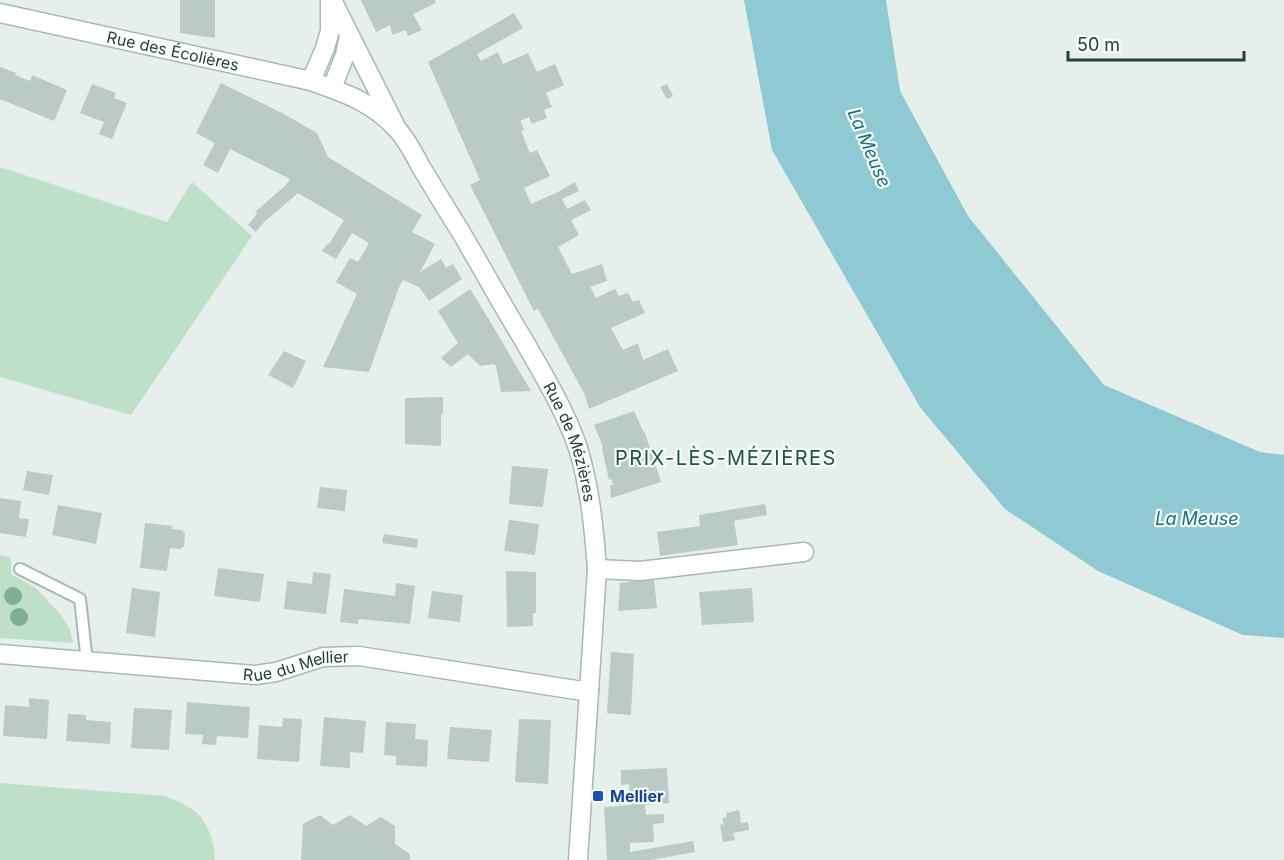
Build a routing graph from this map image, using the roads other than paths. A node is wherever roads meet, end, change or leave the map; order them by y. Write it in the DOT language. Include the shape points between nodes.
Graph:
graph roads {
  1 [pos="331,0"];
  2 [pos="0,13"];
  3 [pos="349,35"];
  4 [pos="311,81"];
  5 [pos="338,91"];
  6 [pos="398,130"];
  7 [pos="804,552"];
  8 [pos="21,569"];
  9 [pos="597,569"];
  10 [pos="0,654"];
  11 [pos="87,662"];
  12 [pos="590,692"];
  13 [pos="578,860"];
  1 -- 3 [label="street"];
  1 -- 4 [label="street" via="326,48"];
  2 -- 4 [label="street, Rue des Écolières"];
  3 -- 5 [label="street"];
  3 -- 6 [label="street"];
  4 -- 5 [label="street, Rue des Écolières"];
  5 -- 6 [label="street, Rue de Mézières" via="368,105"];
  6 -- 9 [label="street, Rue de Mézières" via="471,249 569,427 590,499"];
  7 -- 9 [label="street" via="640,571"];
  8 -- 11 [label="lane" via="80,599"];
  9 -- 12 [label="street, Rue de Mézières"];
  10 -- 11 [label="street, Rue du Mellier"];
  11 -- 12 [label="street, Rue du Mellier" via="255,675 323,657 359,656"];
  12 -- 13 [label="street, Rue de Mézières"];
}
